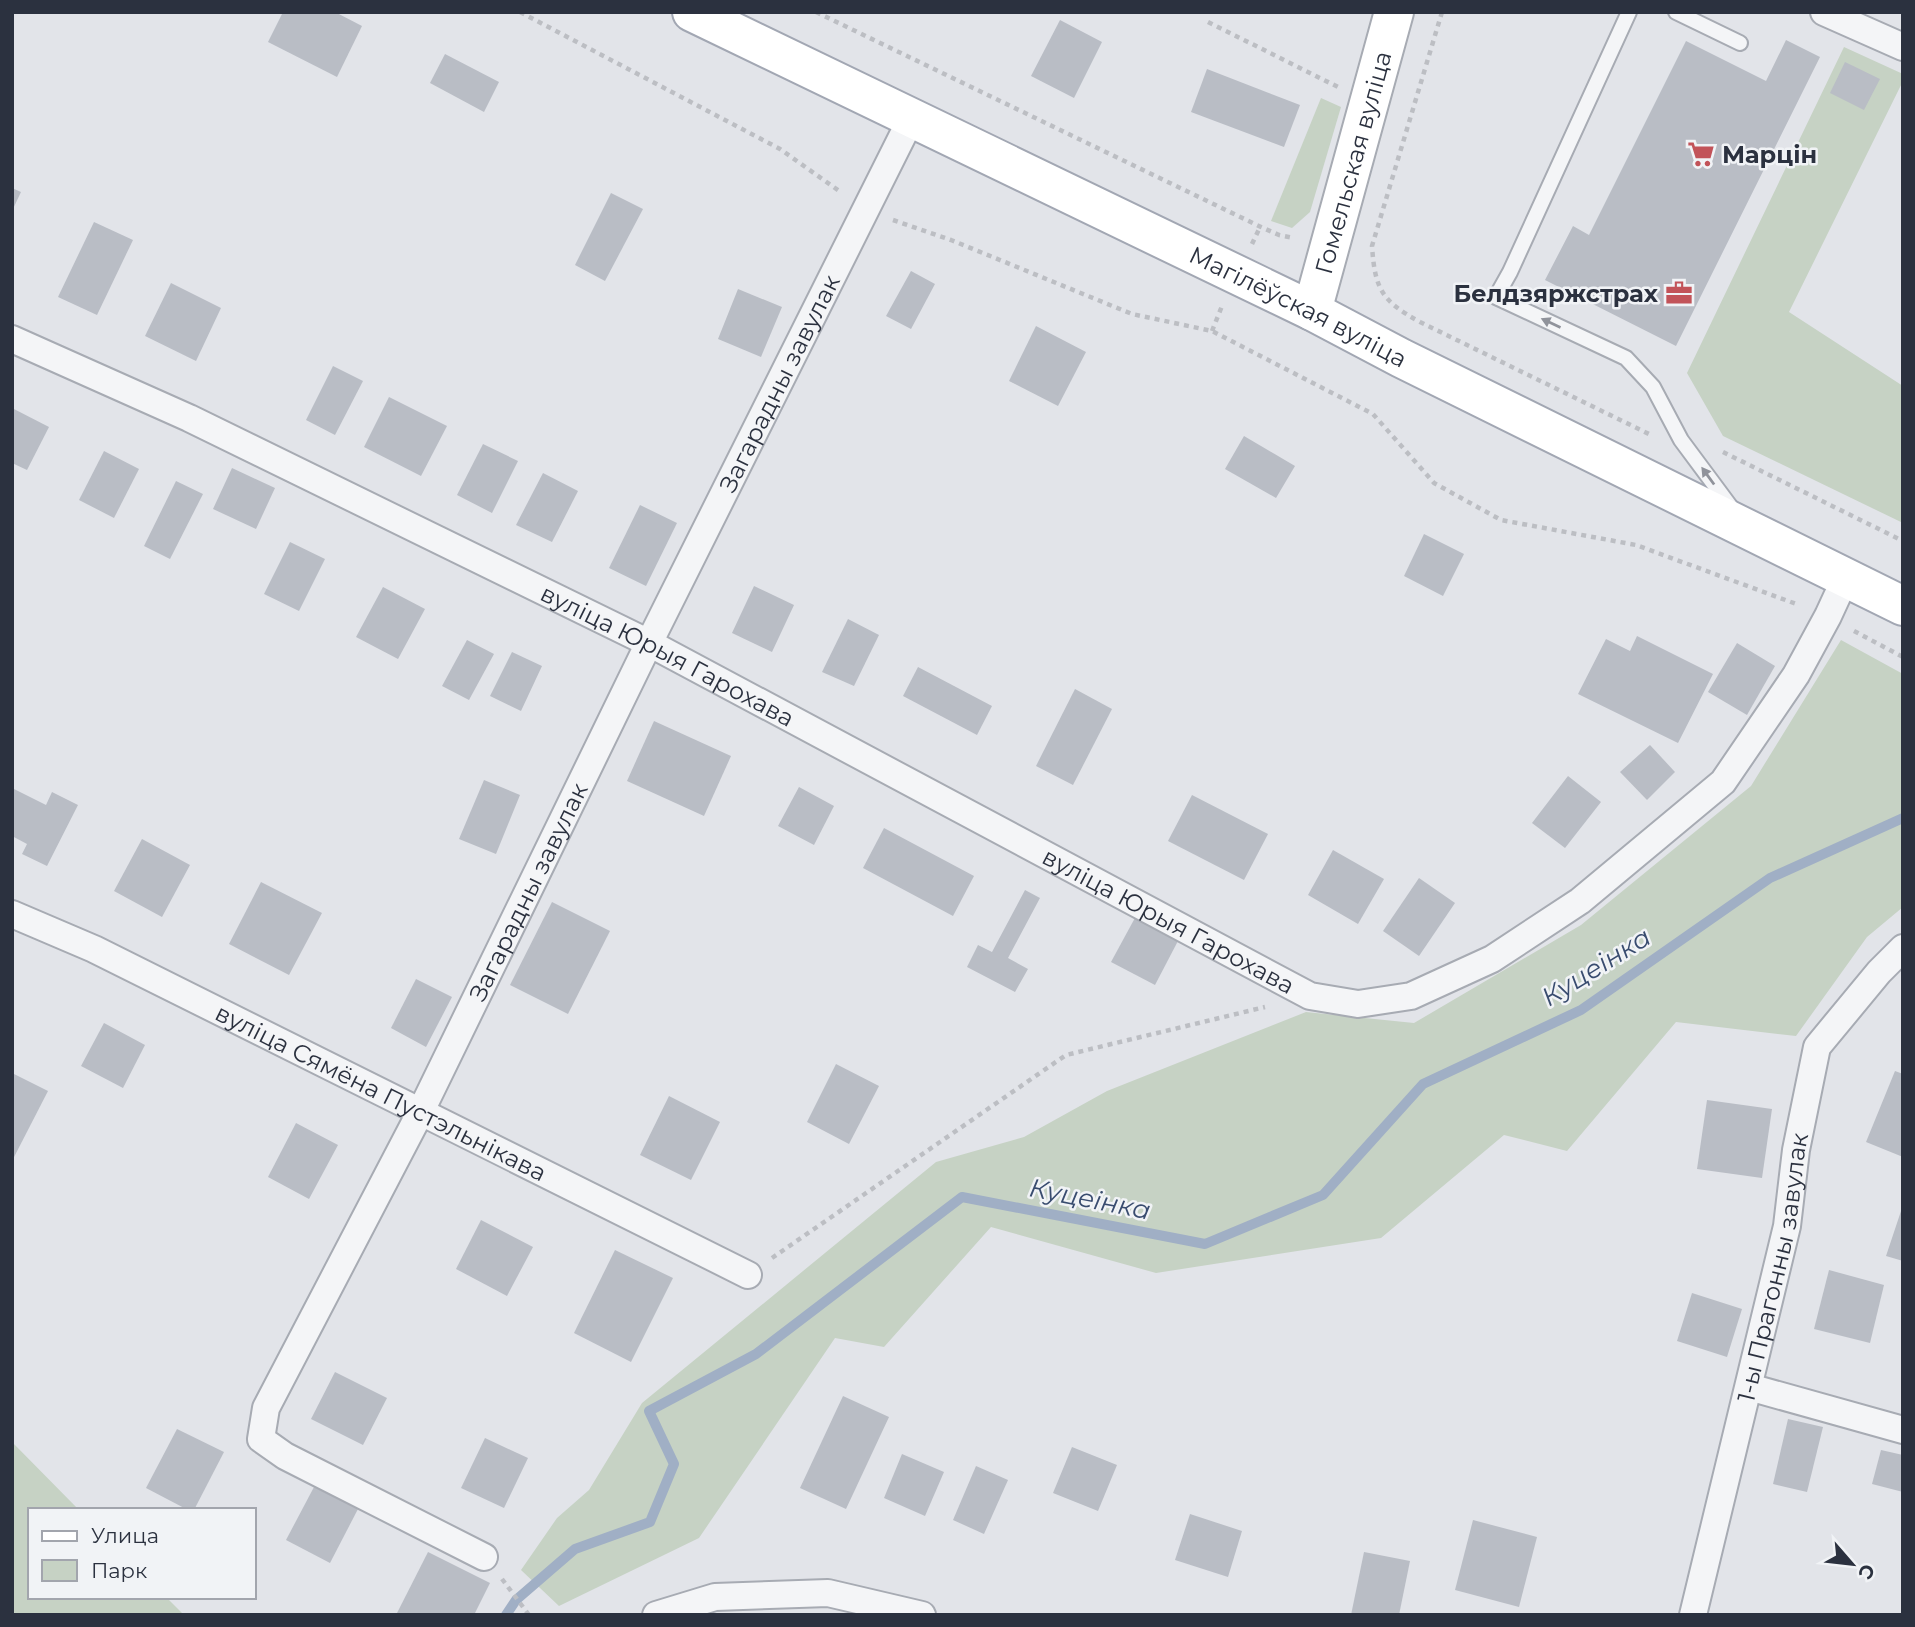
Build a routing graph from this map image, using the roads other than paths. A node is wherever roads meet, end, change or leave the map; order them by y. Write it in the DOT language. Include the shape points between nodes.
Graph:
graph roads {
  1 [pos="692,12"];
  2 [pos="1394,12"];
  3 [pos="1629,12"];
  4 [pos="1676,12"];
  5 [pos="1824,12"];
  6 [pos="1740,43"];
  7 [pos="1903,47"];
  8 [pos="911,119"];
  9 [pos="1312,311"];
  10 [pos="12,339"];
  11 [pos="1748,531"];
  12 [pos="1846,577"];
  13 [pos="1903,606"];
  14 [pos="649,643"];
  15 [pos="12,914"];
  16 [pos="1903,948"];
  17 [pos="420,1113"];
  18 [pos="748,1275"];
  19 [pos="1749,1387"];
  20 [pos="1903,1430"];
  21 [pos="484,1557"];
  22 [pos="656,1615"];
  23 [pos="922,1615"];
  24 [pos="1693,1615"];
  1 -- 8 [label="main road, Магілёўская вуліца"];
  2 -- 9 [label="main road, Гомельская вуліца"];
  11 -- 3 [label="lane, one-way" via="1681,440 1653,387 1626,358 1496,297"];
  4 -- 6 [label="lane"];
  5 -- 7 [label="street"];
  8 -- 9 [label="main road, Магілёўская вуліца"];
  8 -- 14 [label="street, Загарадны завулак"];
  9 -- 11 [label="main road, Магілёўская вуліца"];
  10 -- 14 [label="street, вуліца Юрыя Гарохава" via="189,418"];
  11 -- 12 [label="main road, Магілёўская вуліца"];
  12 -- 13 [label="main road, Магілёўская вуліца"];
  12 -- 14 [label="street, вуліца Юрыя Гарохава" via="1796,676 1723,782 1580,901 1492,959 1411,996 1358,1004 1310,996"];
  14 -- 17 [label="street, Загарадны завулак"];
  15 -- 17 [label="street, вуліца Сямёна Пустэльнікава" via="94,949"];
  16 -- 19 [label="street, 1-ы Прагонны завулак" via="1817,1047 1796,1150 1787,1226"];
  17 -- 18 [label="street, вуліца Сямёна Пустэльнікава"];
  17 -- 21 [label="street, Загарадны завулак" via="266,1408 261,1439 285,1456"];
  19 -- 20 [label="street"];
  19 -- 24 [label="street, 1-ы Прагонны завулак"];
  22 -- 23 [label="street" via="715,1597 828,1593"];
}
